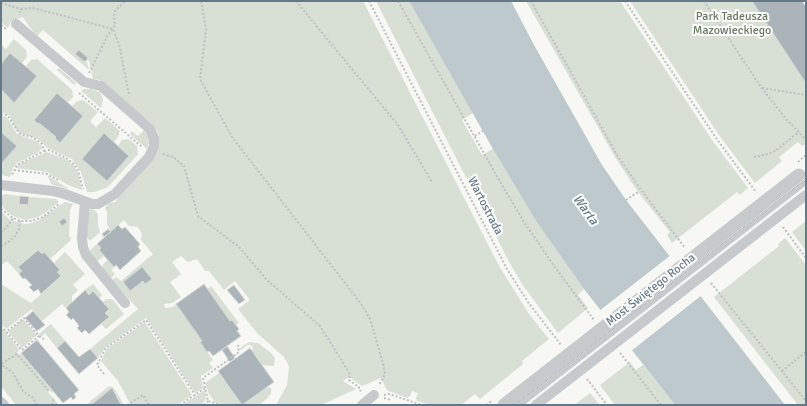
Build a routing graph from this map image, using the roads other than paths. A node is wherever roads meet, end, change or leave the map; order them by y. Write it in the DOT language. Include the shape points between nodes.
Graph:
graph roads {
  1 [pos="16,24"];
  2 [pos="799,175"];
  3 [pos="5,182"];
  4 [pos="806,195"];
  5 [pos="85,198"];
  6 [pos="125,302"];
  7 [pos="374,395"];
  8 [pos="1,402"];
  9 [pos="4,405"];
  10 [pos="362,405"];
  11 [pos="504,405"];
  12 [pos="520,405"];
  13 [pos="536,405"];
  1 -- 5 [label="street" via="84,82 101,86 150,129 154,138 149,157 115,194 98,204 92,204"];
  2 -- 11 [label="street, Most Świętego Rocha, bridge"];
  2 -- 12 [label="lane, bridge"];
  3 -- 5 [label="street"];
  4 -- 13 [label="street, Most Świętego Rocha, bridge"];
  5 -- 6 [label="street" via="82,238 86,255"];
  7 -- 10 [label="street"];
  8 -- 9 [label="street"];
}
